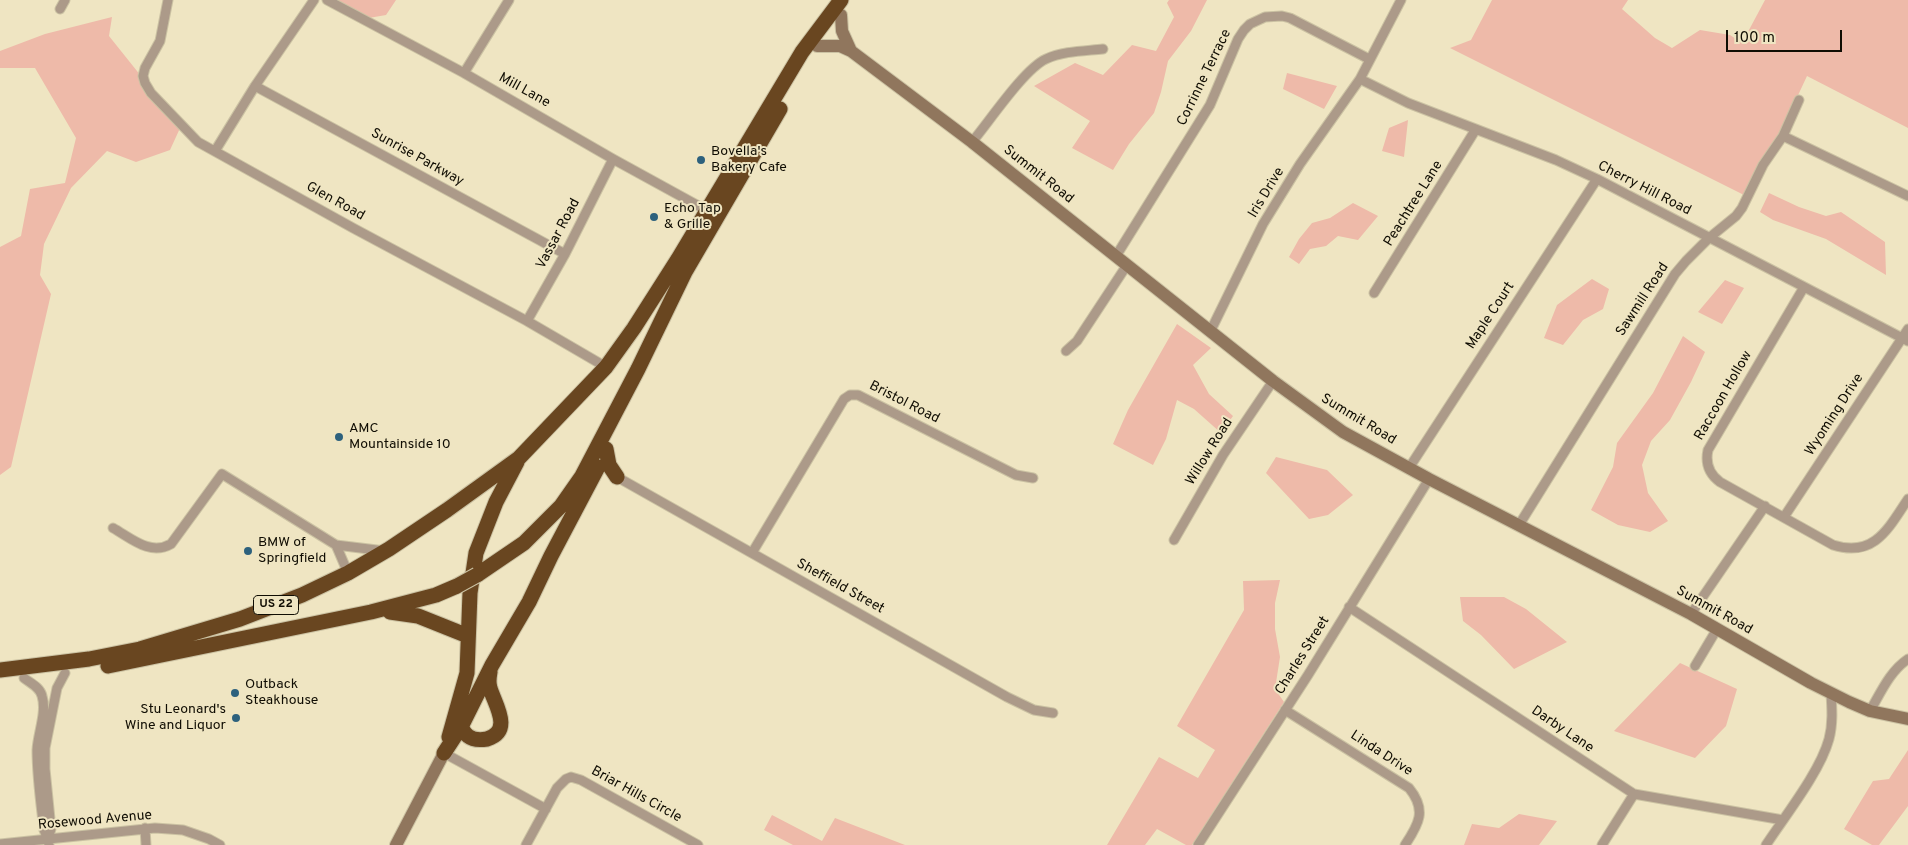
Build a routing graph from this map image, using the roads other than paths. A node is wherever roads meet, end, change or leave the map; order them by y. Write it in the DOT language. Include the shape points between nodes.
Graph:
graph roads {
  1 [pos="65,0"];
  2 [pos="168,0"];
  3 [pos="314,0"];
  4 [pos="327,0"];
  5 [pos="510,0"];
  6 [pos="841,0"];
  7 [pos="853,0"];
  8 [pos="1401,0"];
  9 [pos="60,9"];
  10 [pos="841,15"];
  11 [pos="817,46"];
  12 [pos="1103,48"];
  13 [pos="851,50"];
  14 [pos="1369,59"];
  15 [pos="464,73"];
  16 [pos="1360,79"];
  17 [pos="255,86"];
  18 [pos="1799,100"];
  19 [pos="1476,129"];
  20 [pos="1783,136"];
  21 [pos="972,142"];
  22 [pos="215,151"];
  23 [pos="613,159"];
  24 [pos="1597,179"];
  25 [pos="1908,196"];
  26 [pos="706,210"];
  27 [pos="1709,238"];
  28 [pos="565,254"];
  29 [pos="1116,256"];
  30 [pos="1127,265"];
  31 [pos="1804,287"];
  32 [pos="1374,293"];
  33 [pos="527,321"];
  34 [pos="1908,329"];
  35 [pos="1211,330"];
  36 [pos="1905,340"];
  37 [pos="1066,351"];
  38 [pos="606,366"];
  39 [pos="638,369"];
  40 [pos="1273,381"];
  41 [pos="606,449"];
  42 [pos="519,458"];
  43 [pos="1409,468"];
  44 [pos="617,477"];
  45 [pos="1033,478"];
  46 [pos="1429,479"];
  47 [pos="590,483"];
  48 [pos="1908,499"];
  49 [pos="1764,506"];
  50 [pos="1784,517"];
  51 [pos="1519,525"];
  52 [pos="112,528"];
  53 [pos="1174,540"];
  54 [pos="336,545"];
  55 [pos="385,551"];
  56 [pos="752,553"];
  57 [pos="348,573"];
  58 [pos="1349,607"];
  59 [pos="371,612"];
  60 [pos="1691,614"];
  61 [pos="1717,629"];
  62 [pos="468,636"];
  63 [pos="1908,659"];
  64 [pos="492,665"];
  65 [pos="1695,666"];
  66 [pos="0,670"];
  67 [pos="65,673"];
  68 [pos="467,673"];
  69 [pos="24,678"];
  70 [pos="0,680"];
  71 [pos="1831,693"];
  72 [pos="1285,710"];
  73 [pos="1870,711"];
  74 [pos="1052,713"];
  75 [pos="1908,719"];
  76 [pos="461,727"];
  77 [pos="444,753"];
  78 [pos="1634,794"];
  79 [pos="546,809"];
  80 [pos="1782,820"];
  81 [pos="145,828"];
  82 [pos="48,842"];
  83 [pos="0,844"];
  84 [pos="146,845"];
  85 [pos="220,845"];
  86 [pos="396,845"];
  87 [pos="526,845"];
  88 [pos="698,845"];
  89 [pos="1198,845"];
  90 [pos="1405,845"];
  91 [pos="1602,845"];
  92 [pos="1766,845"];
  1 -- 9 [label="street"];
  2 -- 22 [label="street, Glen Road" via="160,41 145,68 145,83 198,142"];
  3 -- 17 [label="street"];
  4 -- 15 [label="street, Mill Lane"];
  5 -- 15 [label="street"];
  6 -- 26 [label="highway, US 22" via="802,52"];
  7 -- 10 [label="highway, US 22"];
  8 -- 14 [label="street, Iris Drive"];
  10 -- 11 [label="highway, US 22"];
  10 -- 13 [label="main road" via="842,30"];
  11 -- 13 [label="main road, Summit Road" via="840,46"];
  11 -- 39 [label="highway, US 22" via="685,272"];
  12 -- 21 [label="street" via="1057,55 1034,66"];
  13 -- 21 [label="main road, Summit Road"];
  14 -- 16 [label="street, Iris Drive"];
  14 -- 29 [label="street, Corrinne Terrace" via="1290,18 1265,17 1250,24 1238,39 1210,105"];
  15 -- 23 [label="street, Mill Lane"];
  16 -- 19 [label="street, Cherry Hill Road" via="1408,103"];
  16 -- 35 [label="street, Iris Drive" via="1300,164 1263,224"];
  17 -- 22 [label="street"];
  17 -- 28 [label="street, Sunrise Parkway"];
  18 -- 20 [label="street, Sawmill Road"];
  19 -- 24 [label="street, Cherry Hill Road"];
  19 -- 32 [label="street, Peachtree Lane"];
  20 -- 25 [label="street"];
  20 -- 27 [label="street, Sawmill Road" via="1763,165 1742,208"];
  21 -- 29 [label="main road, Summit Road"];
  22 -- 33 [label="street, Glen Road"];
  23 -- 26 [label="street, Mill Lane"];
  23 -- 28 [label="street, Vassar Road"];
  24 -- 27 [label="street, Cherry Hill Road"];
  24 -- 43 [label="street, Maple Court"];
  26 -- 38 [label="highway, US 22" via="634,328"];
  27 -- 31 [label="street, Cherry Hill Road"];
  27 -- 51 [label="street, Sawmill Road" via="1675,274"];
  28 -- 33 [label="street, Vassar Road"];
  29 -- 30 [label="main road, Summit Road"];
  30 -- 35 [label="main road, Summit Road"];
  30 -- 37 [label="street" via="1077,341"];
  31 -- 36 [label="street, Cherry Hill Road"];
  31 -- 49 [label="street, Raccoon Hollow" via="1707,456 1708,469 1716,479"];
  33 -- 38 [label="street, Glen Road"];
  34 -- 36 [label="street, Wyoming Drive"];
  35 -- 40 [label="main road, Summit Road"];
  36 -- 50 [label="street, Wyoming Drive"];
  38 -- 42 [label="highway, US 22"];
  39 -- 41 [label="highway"];
  39 -- 59 [label="highway, US 22, bridge" via="582,476 562,506 524,544 457,586 436,595"];
  40 -- 43 [label="main road, Summit Road" via="1343,432"];
  40 -- 53 [label="street, Willow Road" via="1222,455"];
  41 -- 44 [label="highway" via="609,465"];
  41 -- 47 [label="highway"];
  42 -- 55 [label="highway, US 22"];
  42 -- 62 [label="highway" via="496,502 476,553"];
  43 -- 46 [label="main road, Summit Road"];
  44 -- 47 [label="highway" via="601,477"];
  44 -- 56 [label="street, Sheffield Street"];
  45 -- 56 [label="street, Bristol Road" via="1016,476 858,395 850,395 844,399"];
  46 -- 51 [label="main road, Summit Road"];
  46 -- 58 [label="street, Charles Street"];
  47 -- 64 [label="highway" via="529,602"];
  48 -- 50 [label="street, Raccoon Hollow" via="1882,536 1856,548 1833,545"];
  49 -- 50 [label="street, Raccoon Hollow"];
  49 -- 60 [label="street"];
  51 -- 60 [label="main road, Summit Road"];
  52 -- 54 [label="street" via="147,548 165,547 171,544 222,474"];
  54 -- 55 [label="street"];
  54 -- 57 [label="street"];
  55 -- 57 [label="highway, US 22"];
  56 -- 74 [label="street, Sheffield Street" via="1012,699 1034,710"];
  57 -- 66 [label="highway, US 22" via="240,619 152,645 89,659"];
  58 -- 72 [label="street, Charles Street"];
  58 -- 78 [label="street, Darby Lane"];
  59 -- 62 [label="highway" via="418,616"];
  59 -- 67 [label="highway, US 22"];
  60 -- 61 [label="main road, Summit Road"];
  61 -- 65 [label="street"];
  61 -- 71 [label="main road, Summit Road"];
  62 -- 68 [label="highway"];
  63 -- 73 [label="street" via="1892,674"];
  64 -- 76 [label="highway"];
  64 -- 76 [label="highway" via="489,680 501,718 498,729 490,737 476,739 467,736"];
  67 -- 69 [label="highway, US 22"];
  67 -- 82 [label="street" via="57,688 45,748 52,829"];
  68 -- 76 [label="highway"];
  68 -- 77 [label="highway"];
  69 -- 70 [label="highway, US 22"];
  69 -- 82 [label="street" via="40,690 43,697 37,768"];
  71 -- 73 [label="main road, Summit Road"];
  71 -- 80 [label="street" via="1832,717 1826,750"];
  72 -- 89 [label="street, Charles Street"];
  72 -- 90 [label="street, Linda Drive" via="1409,788 1417,800 1419,814 1416,828"];
  73 -- 75 [label="main road, Summit Road"];
  76 -- 77 [label="highway"];
  77 -- 79 [label="street"];
  77 -- 86 [label="main road"];
  78 -- 80 [label="street, Darby Lane"];
  78 -- 91 [label="street"];
  79 -- 87 [label="street, Briar Hills Circle"];
  79 -- 88 [label="street, Briar Hills Circle" via="561,782 576,778"];
  80 -- 92 [label="street"];
  81 -- 82 [label="street, Rosewood Avenue"];
  81 -- 84 [label="street"];
  81 -- 85 [label="street, Rosewood Avenue" via="183,830"];
  82 -- 83 [label="street, Rosewood Avenue"];
}
